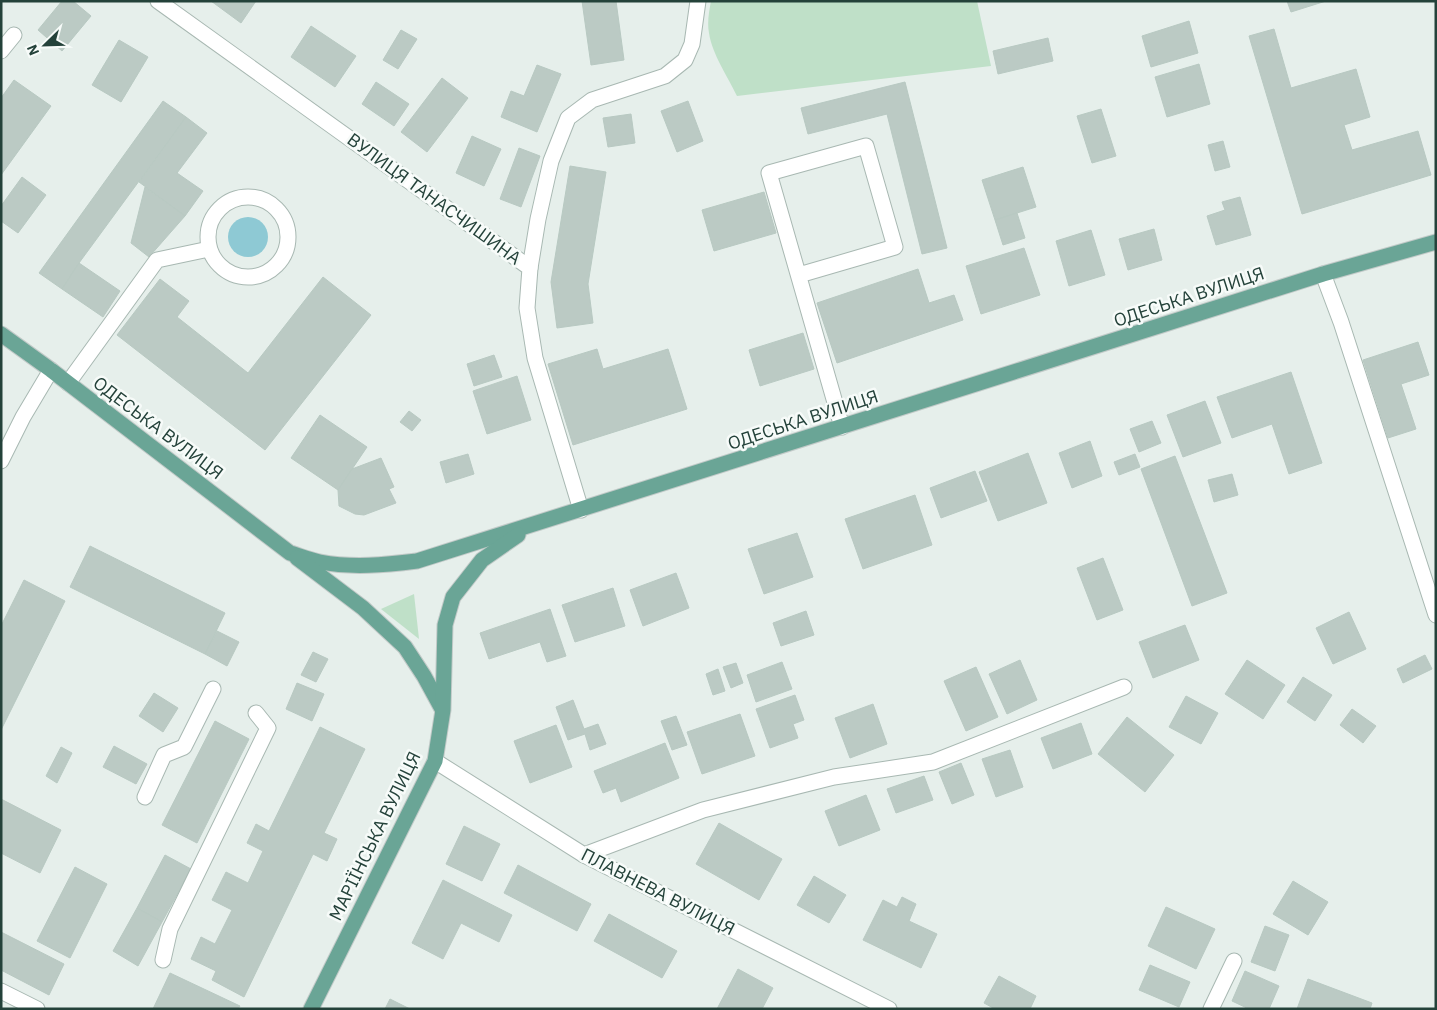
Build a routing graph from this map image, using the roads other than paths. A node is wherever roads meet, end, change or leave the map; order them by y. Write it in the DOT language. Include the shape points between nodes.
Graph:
graph roads {
  1 [pos="158,1"];
  2 [pos="698,1"];
  3 [pos="14,35"];
  4 [pos="1,51"];
  5 [pos="1436,242"];
  6 [pos="209,249"];
  7 [pos="530,268"];
  8 [pos="798,274"];
  9 [pos="1323,274"];
  10 [pos="1,334"];
  11 [pos="51,370"];
  12 [pos="68,384"];
  13 [pos="842,427"];
  14 [pos="1,461"];
  15 [pos="580,510"];
  16 [pos="530,526"];
  17 [pos="290,553"];
  18 [pos="1436,615"];
  19 [pos="1124,687"];
  20 [pos="213,689"];
  21 [pos="443,710"];
  22 [pos="256,713"];
  23 [pos="434,761"];
  24 [pos="145,797"];
  25 [pos="584,855"];
  26 [pos="163,960"];
  27 [pos="1234,961"];
  28 [pos="1,991"];
  29 [pos="37,1009"];
  30 [pos="311,1009"];
  31 [pos="888,1009"];
  32 [pos="1211,1009"];
  1 -- 7 [label="street, ВУЛИЦЯ ТАНАСЧИШИНА"];
  2 -- 7 [label="street" via="692,44 685,60 665,76 592,100 568,118 551,161"];
  3 -- 4 [label="street"];
  5 -- 9 [label="main road, ОДЕСЬКА ВУЛИЦЯ"];
  6 -- 6 [label="street" via="215,261 237,276 264,274 283,256 288,243 283,217 275,207 251,196 226,203 216,211 210,223"];
  6 -- 12 [label="street" via="157,260"];
  7 -- 15 [label="street, ВУЛИЦЯ ТАНАСЧИШИНА" via="527,308 535,358"];
  8 -- 8 [label="street" via="769,174 866,146 895,247"];
  8 -- 13 [label="street"];
  9 -- 13 [label="main road, ОДЕСЬКА ВУЛИЦЯ"];
  9 -- 18 [label="street"];
  10 -- 11 [label="main road, ОДЕСЬКА ВУЛИЦЯ"];
  11 -- 12 [label="main road, ОДЕСЬКА ВУЛИЦЯ"];
  11 -- 14 [label="street"];
  12 -- 17 [label="main road, ОДЕСЬКА ВУЛИЦЯ"];
  13 -- 15 [label="main road, ОДЕСЬКА ВУЛИЦЯ"];
  15 -- 16 [label="main road, ОДЕСЬКА ВУЛИЦЯ"];
  16 -- 17 [label="main road, ОДЕСЬКА ВУЛИЦЯ" via="417,561 384,565 346,566"];
  16 -- 21 [label="main road, МАРІЇНСЬКА ВУЛИЦЯ" via="482,560 453,596 446,625"];
  17 -- 21 [label="main road, ОДЕСЬКА ВУЛИЦЯ" via="363,608 405,647"];
  19 -- 25 [label="street" via="934,762 834,777 703,810"];
  20 -- 24 [label="street" via="184,747 164,755"];
  21 -- 23 [label="main road, МАРІЇНСЬКА ВУЛИЦЯ"];
  22 -- 26 [label="street" via="268,728 170,929"];
  23 -- 25 [label="street, ПЛАВНЕВА ВУЛИЦЯ"];
  23 -- 30 [label="main road, МАРІЇНСЬКА ВУЛИЦЯ"];
  25 -- 31 [label="street, ПЛАВНЕВА ВУЛИЦЯ"];
  27 -- 32 [label="street"];
  28 -- 29 [label="street"];
}
